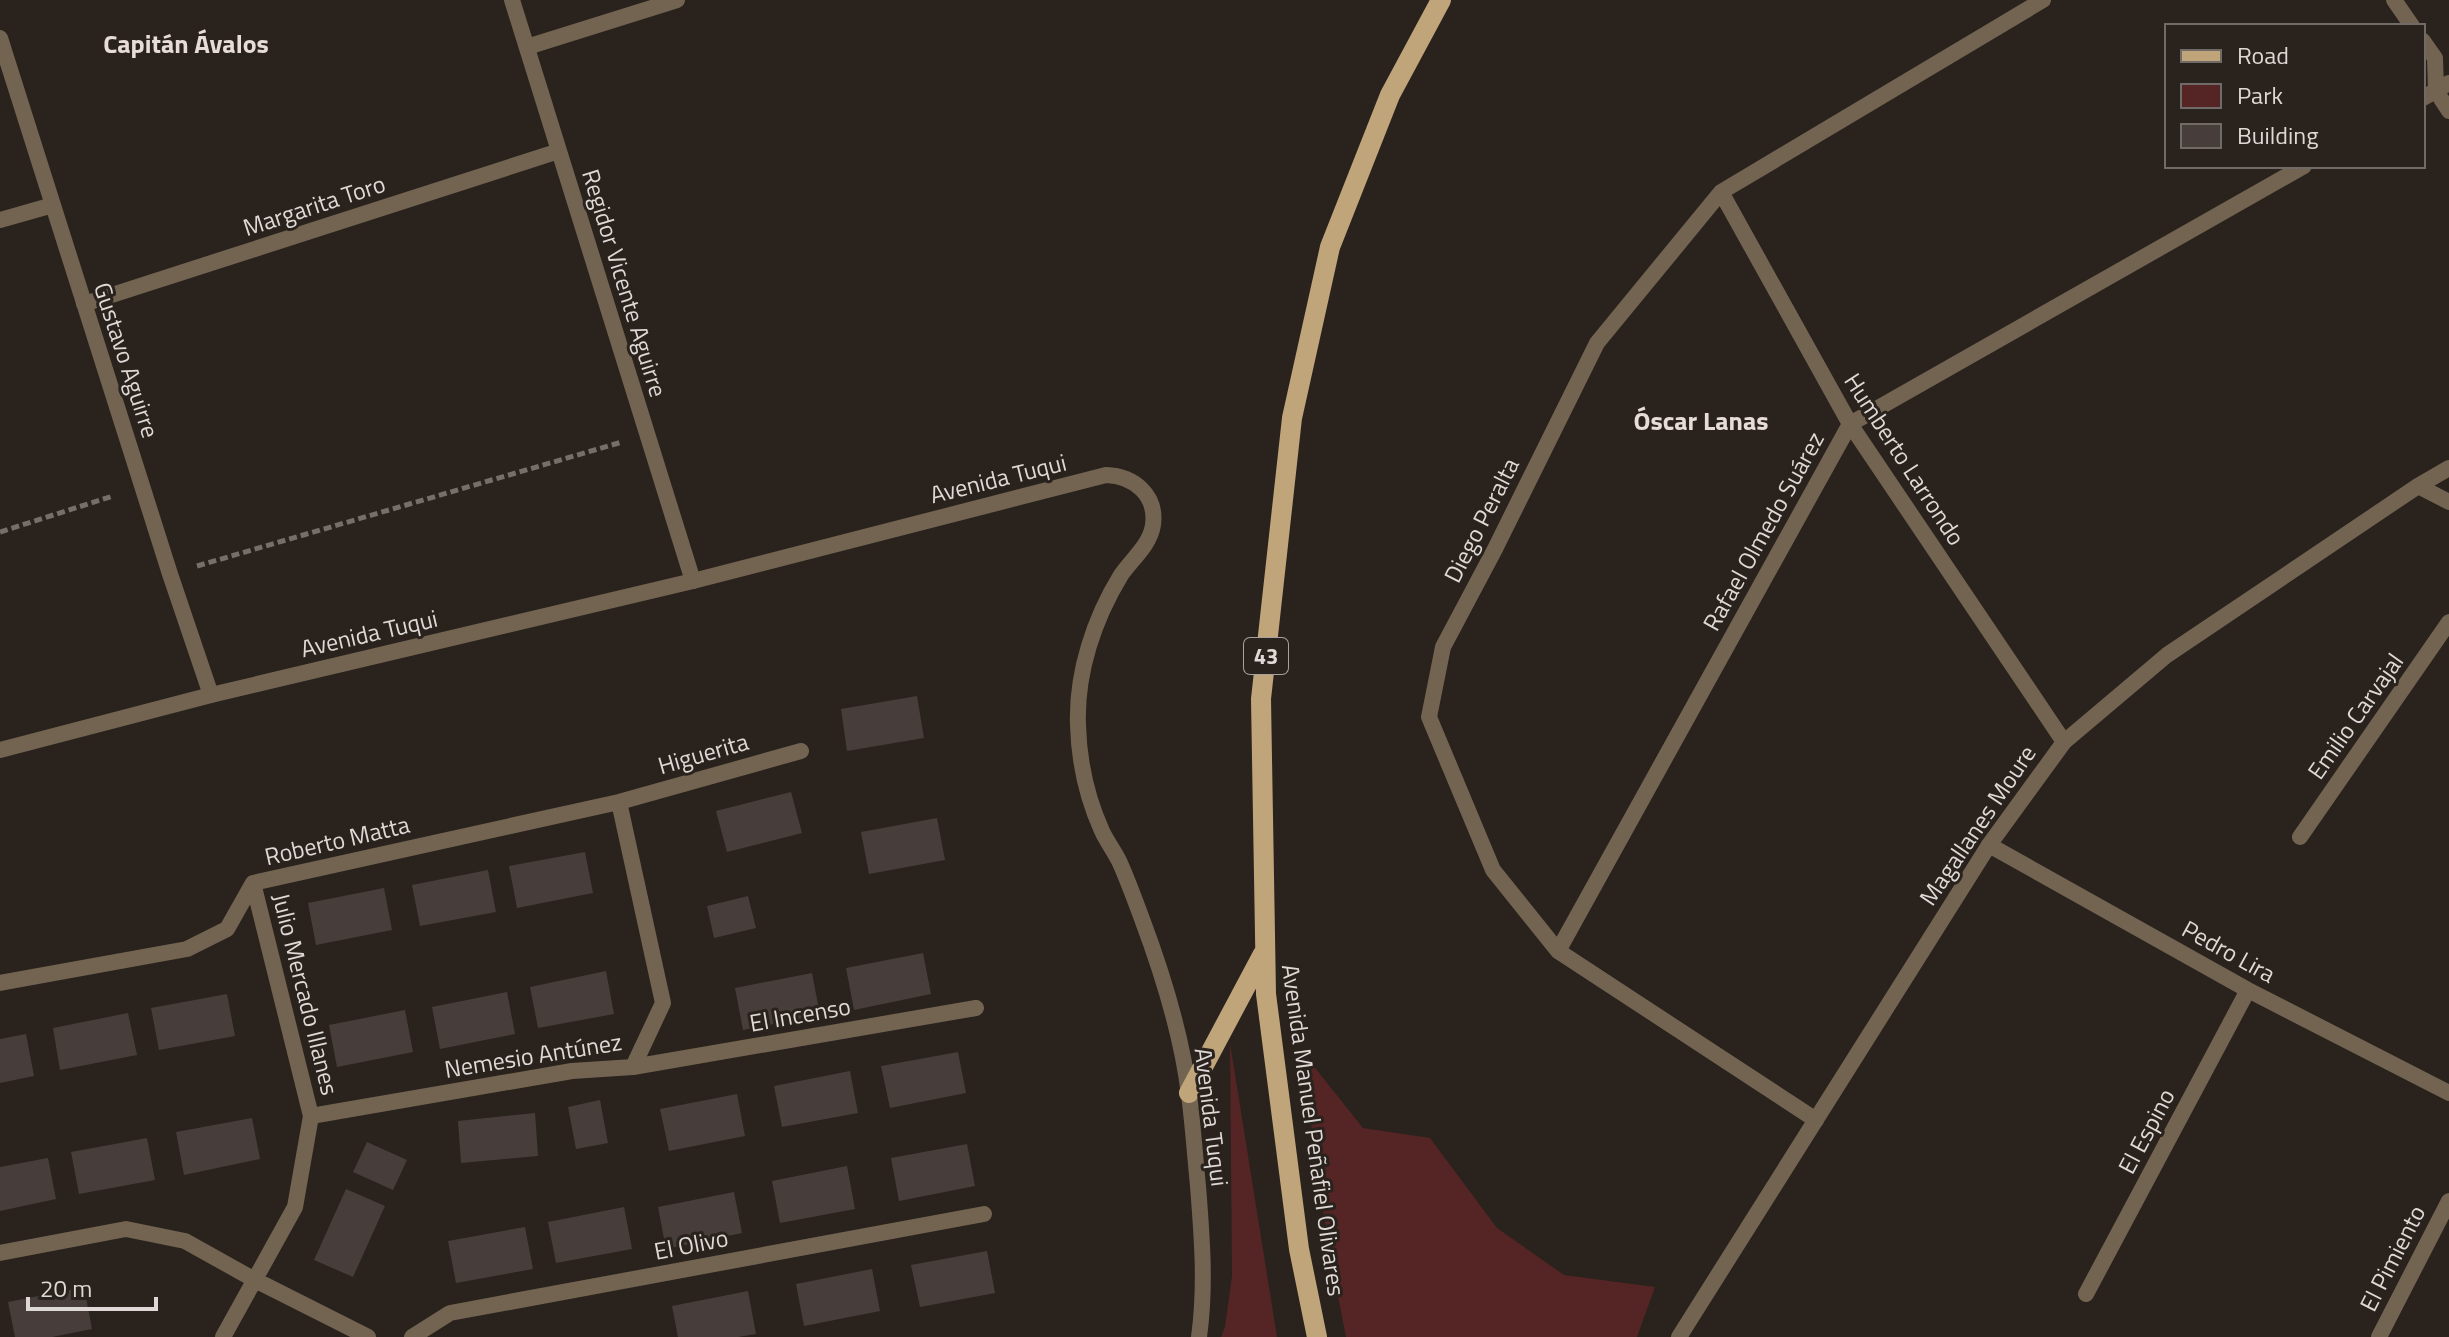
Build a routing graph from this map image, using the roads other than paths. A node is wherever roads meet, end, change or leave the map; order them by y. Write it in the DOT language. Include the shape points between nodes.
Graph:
graph roads {
  1 [pos="512,0"];
  2 [pos="677,0"];
  3 [pos="1441,0"];
  4 [pos="2043,0"];
  5 [pos="2394,0"];
  6 [pos="2411,24"];
  7 [pos="0,38"];
  8 [pos="2425,44"];
  9 [pos="527,47"];
  10 [pos="2436,91"];
  11 [pos="2449,111"];
  12 [pos="559,151"];
  13 [pos="2300,168"];
  14 [pos="1721,192"];
  15 [pos="53,205"];
  16 [pos="0,220"];
  17 [pos="84,304"];
  18 [pos="1850,424"];
  19 [pos="2449,468"];
  20 [pos="2418,486"];
  21 [pos="2449,502"];
  22 [pos="693,581"];
  23 [pos="2449,622"];
  24 [pos="211,695"];
  25 [pos="2064,742"];
  26 [pos="0,750"];
  27 [pos="801,751"];
  28 [pos="619,802"];
  29 [pos="2300,837"];
  30 [pos="1989,845"];
  31 [pos="253,883"];
  32 [pos="1264,951"];
  33 [pos="1558,951"];
  34 [pos="0,983"];
  35 [pos="2248,990"];
  36 [pos="976,1008"];
  37 [pos="633,1067"];
  38 [pos="1189,1093"];
  39 [pos="2449,1093"];
  40 [pos="311,1116"];
  41 [pos="1816,1120"];
  42 [pos="2449,1201"];
  43 [pos="984,1214"];
  44 [pos="0,1253"];
  45 [pos="255,1280"];
  46 [pos="2086,1294"];
  47 [pos="223,1337"];
  48 [pos="368,1337"];
  49 [pos="412,1337"];
  50 [pos="1199,1337"];
  51 [pos="1317,1337"];
  52 [pos="1679,1337"];
  53 [pos="2379,1337"];
  1 -- 9 [label="street, Regidor Vicente Aguirre"];
  2 -- 9 [label="street"];
  3 -- 32 [label="main road, Avenida Manuel Peñafiel Olivares / 43" via="1390,95 1330,247 1292,418 1261,699"];
  4 -- 14 [label="street, Diego Peralta"];
  5 -- 6 [label="street"];
  7 -- 15 [label="street, Gustavo Aguirre"];
  8 -- 10 [label="street" via="2435,58"];
  9 -- 12 [label="street, Regidor Vicente Aguirre"];
  10 -- 11 [label="street"];
  12 -- 17 [label="street, Margarita Toro"];
  12 -- 22 [label="street, Regidor Vicente Aguirre"];
  13 -- 18 [label="street, Rafael Olmedo Suárez"];
  14 -- 18 [label="street, Humberto Larrondo"];
  14 -- 33 [label="street, Diego Peralta" via="1597,343 1443,647 1429,717 1493,870"];
  15 -- 16 [label="street"];
  15 -- 17 [label="street, Gustavo Aguirre"];
  17 -- 24 [label="street, Gustavo Aguirre"];
  18 -- 25 [label="street, Humberto Larrondo"];
  18 -- 33 [label="street, Rafael Olmedo Suárez"];
  19 -- 20 [label="street, Magallanes Moure"];
  20 -- 21 [label="street"];
  20 -- 25 [label="street, Magallanes Moure" via="2167,655"];
  22 -- 24 [label="street, Avenida Tuqui"];
  22 -- 38 [label="street, Avenida Tuqui" via="1106,475 1120,475 1143,489 1154,514 1153,528 1102,610 1080,685 1078,724 1091,801 1119,860 1162,978"];
  23 -- 29 [label="street, Emilio Carvajal"];
  24 -- 26 [label="street, Avenida Tuqui"];
  25 -- 30 [label="street, Magallanes Moure"];
  27 -- 28 [label="street, Higuerita"];
  28 -- 31 [label="street, Roberto Matta"];
  28 -- 37 [label="street, Nemesio Antúnez" via="663,1003"];
  30 -- 35 [label="street, Pedro Lira"];
  30 -- 41 [label="street, Magallanes Moure"];
  31 -- 34 [label="street, Roberto Matta" via="227,929 187,949"];
  31 -- 40 [label="street, Julio Mercado Illanes"];
  32 -- 38 [label="main road"];
  32 -- 51 [label="main road, Avenida Manuel Peñafiel Olivares / 43" via="1299,1249"];
  33 -- 41 [label="street, Diego Peralta"];
  35 -- 39 [label="street, Pedro Lira"];
  35 -- 46 [label="street, El Espino"];
  36 -- 37 [label="street, El Incenso"];
  37 -- 40 [label="street, Nemesio Antúnez" via="572,1071"];
  38 -- 50 [label="street, Avenida Tuqui" via="1204,1267"];
  40 -- 45 [label="street, Julio Mercado Illanes" via="295,1207"];
  41 -- 52 [label="street, Magallanes Moure"];
  42 -- 53 [label="street, El Pimiento"];
  43 -- 49 [label="street, El Olivo" via="450,1313"];
  44 -- 45 [label="street" via="126,1229 185,1241"];
  45 -- 47 [label="street, Julio Mercado Illanes"];
  45 -- 48 [label="street"];
}
